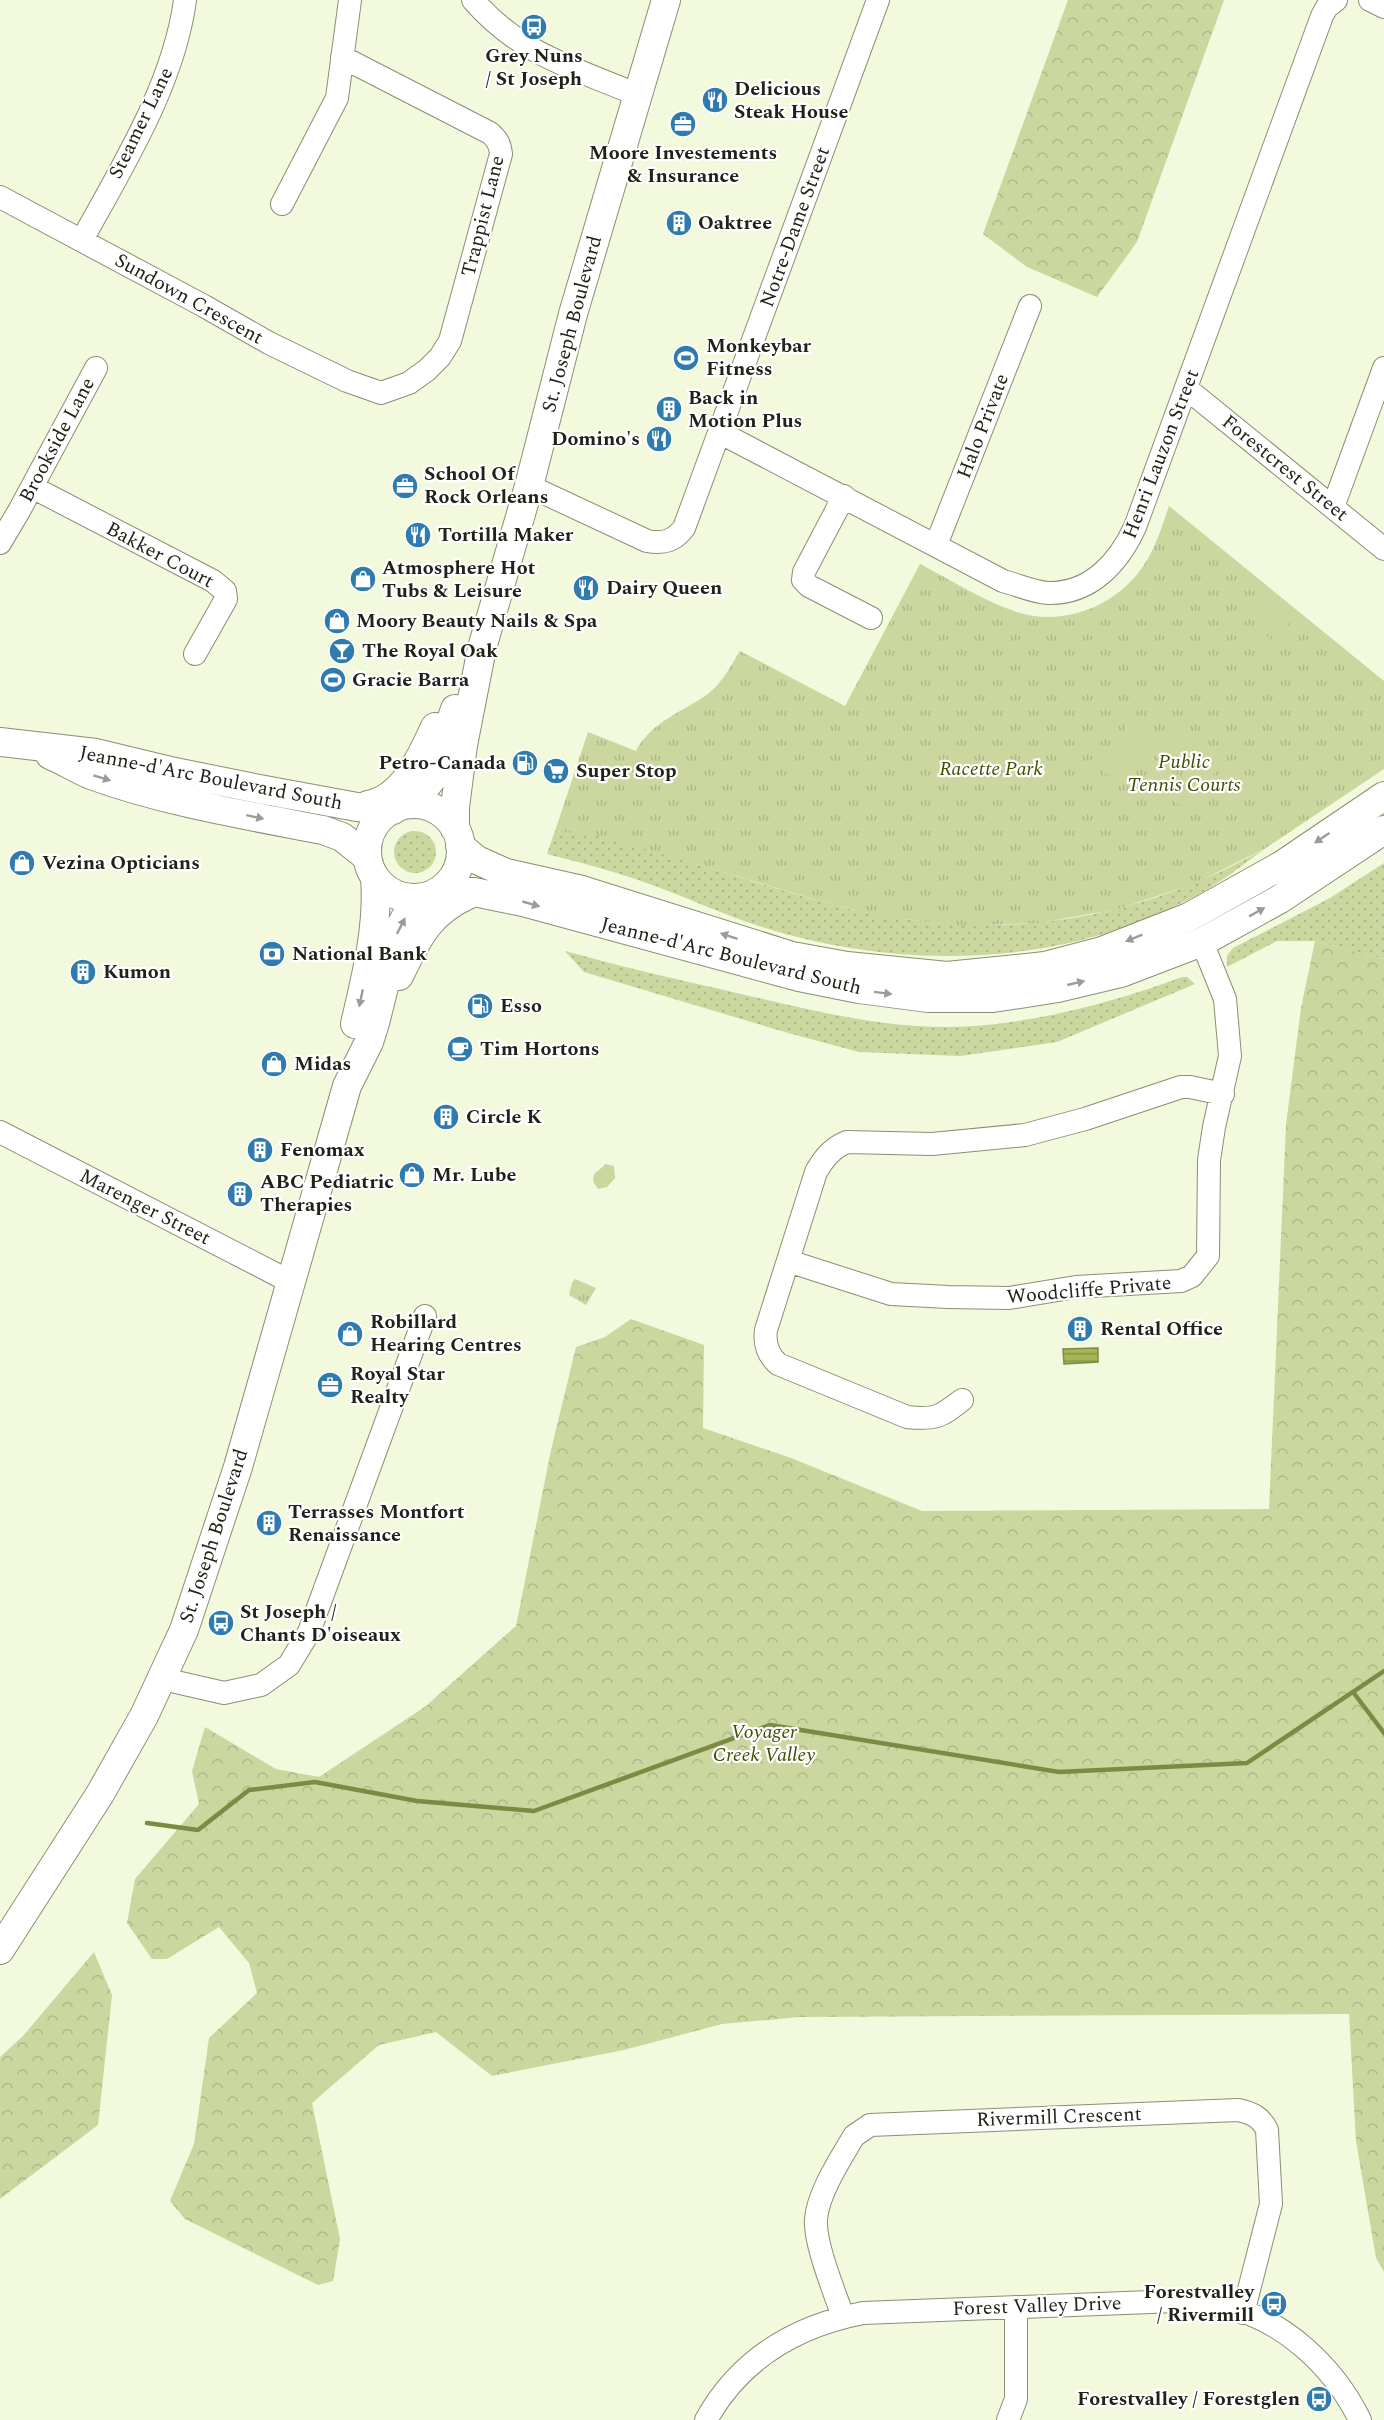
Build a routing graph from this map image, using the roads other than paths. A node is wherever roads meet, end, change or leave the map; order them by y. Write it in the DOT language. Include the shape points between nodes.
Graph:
graph roads {
  1 [pos="185,0"];
  2 [pos="350,0"];
  3 [pos="473,0"];
  4 [pos="666,0"];
  5 [pos="878,0"];
  6 [pos="1336,0"];
  7 [pos="1370,0"];
  8 [pos="1384,8"];
  9 [pos="342,57"];
  10 [pos="638,96"];
  11 [pos="0,197"];
  12 [pos="282,204"];
  13 [pos="82,240"];
  14 [pos="1030,306"];
  15 [pos="96,368"];
  16 [pos="1384,368"];
  17 [pos="1186,388"];
  18 [pos="381,393"];
  19 [pos="719,432"];
  20 [pos="529,486"];
  21 [pos="32,487"];
  22 [pos="844,496"];
  23 [pos="1333,507"];
  24 [pos="0,543"];
  25 [pos="936,545"];
  26 [pos="1384,549"];
  27 [pos="871,618"];
  28 [pos="482,648"];
  29 [pos="195,654"];
  30 [pos="463,685"];
  31 [pos="0,742"];
  32 [pos="29,745"];
  33 [pos="1384,796"];
  34 [pos="357,807"];
  35 [pos="402,807"];
  36 [pos="1384,830"];
  37 [pos="458,838"];
  38 [pos="371,867"];
  39 [pos="474,892"];
  40 [pos="430,895"];
  41 [pos="1189,917"];
  42 [pos="1202,942"];
  43 [pos="375,1023"];
  44 [pos="347,1086"];
  45 [pos="1223,1094"];
  46 [pos="0,1132"];
  47 [pos="788,1262"];
  48 [pos="290,1281"];
  49 [pos="425,1316"];
  50 [pos="962,1400"];
  51 [pos="163,1679"];
  52 [pos="0,1950"];
  53 [pos="1016,2307"];
  54 [pos="1243,2313"];
  55 [pos="843,2317"];
  56 [pos="1352,2416"];
  57 [pos="706,2420"];
  58 [pos="1008,2420"];
  1 -- 13 [label="street, Steamer Lane" via="161,89"];
  2 -- 9 [label="street"];
  3 -- 10 [label="street" via="503,31 532,50"];
  4 -- 10 [label="main road, St. Joseph Boulevard"];
  5 -- 19 [label="street, Notre-Dame Street"];
  6 -- 17 [label="street, Henri Lauzon Street" via="1322,16"];
  7 -- 8 [label="street"];
  9 -- 12 [label="street" via="337,98"];
  9 -- 18 [label="street, Trappist Lane" via="490,133 501,148 450,341 440,357 409,383"];
  10 -- 20 [label="main road, St. Joseph Boulevard" via="573,314"];
  11 -- 13 [label="street, Sundown Crescent"];
  13 -- 18 [label="street, Sundown Crescent" via="269,343 346,381"];
  14 -- 25 [label="street, Halo Private"];
  15 -- 21 [label="street, Brookside Lane"];
  16 -- 23 [label="street"];
  17 -- 23 [label="street, Forestcrest Street"];
  17 -- 25 [label="street, Henri Lauzon Street" via="1125,548 1112,565 1092,580 1062,591 1033,590 1003,581"];
  19 -- 20 [label="street, Notre-Dame Street" via="684,528 669,541 647,541"];
  19 -- 22 [label="street, Henri Lauzon Street"];
  20 -- 28 [label="main road, St. Joseph Boulevard"];
  21 -- 24 [label="street, Brookside Lane"];
  21 -- 29 [label="street, Bakker Court" via="213,581 225,591 226,599"];
  22 -- 25 [label="street, Henri Lauzon Street"];
  22 -- 27 [label="street" via="803,580"];
  23 -- 26 [label="street, Forestcrest Street"];
  28 -- 30 [label="main road, St. Joseph Boulevard"];
  28 -- 37 [label="main road, St. Joseph Boulevard" via="455,807"];
  30 -- 34 [label="main road" via="440,716 400,786 386,798"];
  30 -- 35 [label="main road, St. Joseph Boulevard" via="431,780"];
  31 -- 32 [label="main road, Jeanne-d'Arc Boulevard South"];
  32 -- 34 [label="main road, Jeanne-d'Arc Boulevard South" via="96,753"];
  32 -- 38 [label="main road, Jeanne-d'Arc Boulevard South, one-way" via="91,774 141,790 342,837"];
  33 -- 41 [label="main road, Jeanne-d'Arc Boulevard South, one-way" via="1282,865"];
  34 -- 35 [label="main road, Jeanne-d'Arc Boulevard South"];
  35 -- 37 [label="main road" via="437,810 448,818"];
  35 -- 38 [label="main road" via="381,818 372,830 368,843"];
  42 -- 36 [label="main road, Jeanne-d'Arc Boulevard South, one-way" via="1280,899"];
  37 -- 40 [label="main road" via="460,860 456,873 448,884"];
  41 -- 37 [label="main road, Jeanne-d'Arc Boulevard South, one-way" via="1102,951 1045,966 947,976 921,974 792,956 582,890 506,873 477,860"];
  38 -- 40 [label="main road" via="384,888 396,895"];
  38 -- 44 [label="main road, St. Joseph Boulevard, one-way" via="377,900 375,924 352,1039"];
  39 -- 40 [label="main road, Jeanne-d'Arc Boulevard South"];
  39 -- 42 [label="main road, Jeanne-d'Arc Boulevard South, one-way" via="799,977 928,998 993,998 1058,987 1121,973"];
  39 -- 43 [label="main road" via="451,902 424,928"];
  43 -- 40 [label="main road, St. Joseph Boulevard, one-way" via="398,931 405,918"];
  41 -- 42 [label="main road"];
  42 -- 45 [label="street, Woodcliffe Private" via="1225,999 1230,1056"];
  43 -- 44 [label="main road, St. Joseph Boulevard"];
  44 -- 48 [label="main road, St. Joseph Boulevard"];
  45 -- 47 [label="street" via="1181,1087 1076,1122 1006,1137 932,1144 839,1145 816,1172"];
  45 -- 47 [label="street, Woodcliffe Private" via="1209,1160 1208,1256 1192,1276 1181,1281 1091,1285 1009,1298 948,1297 891,1294"];
  46 -- 48 [label="street, Marenger Street"];
  47 -- 50 [label="street" via="765,1338 771,1358 778,1364 907,1417 942,1416"];
  48 -- 51 [label="main road, St. Joseph Boulevard" via="238,1467 184,1630"];
  49 -- 51 [label="street" via="309,1632 289,1665 261,1685 224,1693"];
  51 -- 52 [label="main road, St. Joseph Boulevard" via="100,1794"];
  53 -- 54 [label="street, Forest Valley Drive" via="1176,2301 1223,2306"];
  53 -- 55 [label="street, Forest Valley Drive"];
  53 -- 58 [label="street" via="1016,2399"];
  54 -- 55 [label="street, Rivermill Crescent" via="1271,2204 1267,2130 1252,2113 1238,2110 870,2125 861,2129 822,2198 816,2219 817,2237"];
  54 -- 56 [label="street, Forest Valley Drive" via="1292,2338 1316,2358 1340,2385"];
  55 -- 57 [label="street, Forest Valley Drive" via="801,2331 756,2359 724,2391"];
}
